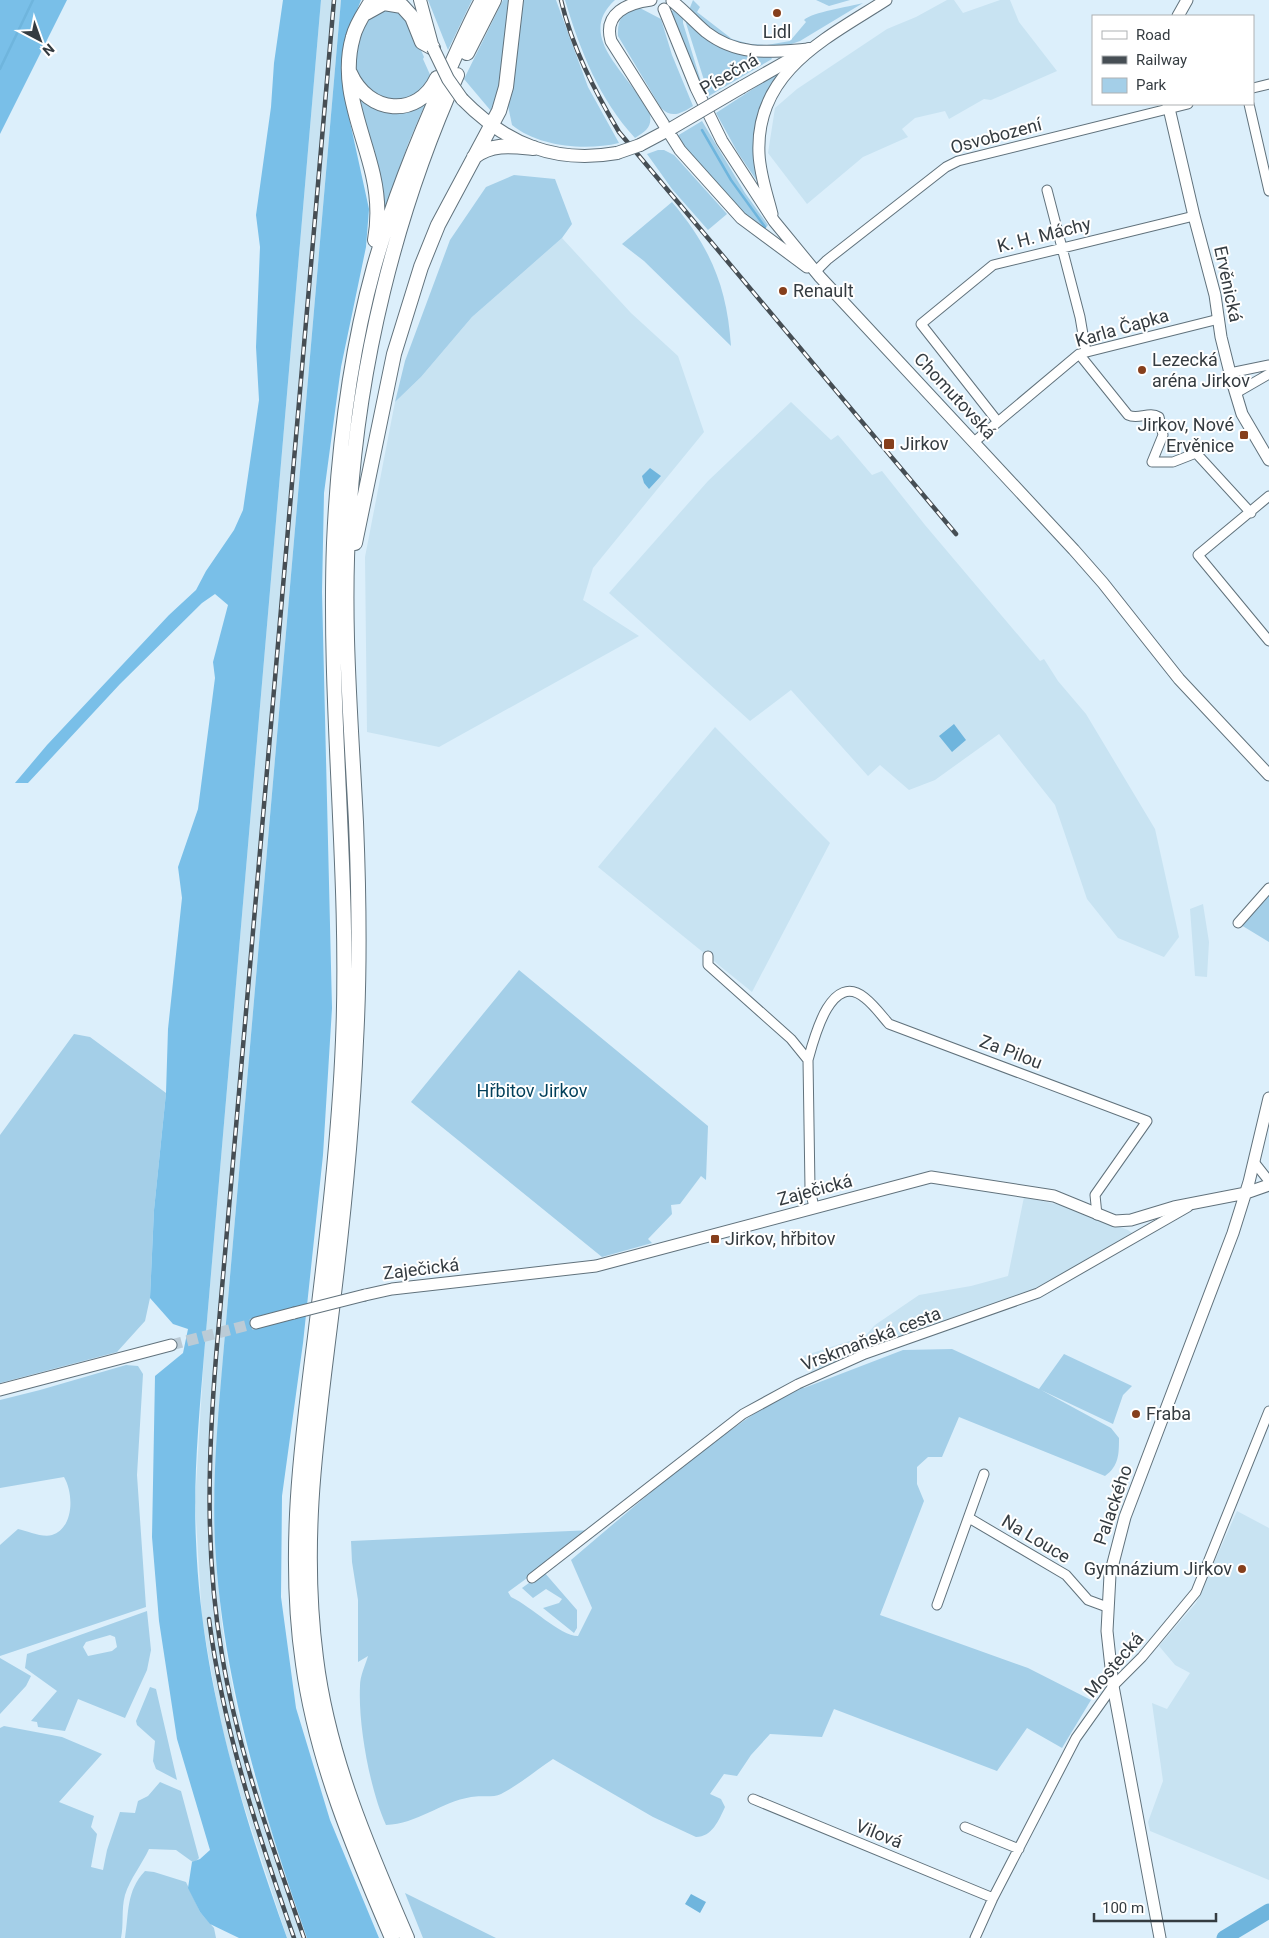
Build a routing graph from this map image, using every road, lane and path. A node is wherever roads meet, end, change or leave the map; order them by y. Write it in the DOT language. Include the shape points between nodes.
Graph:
graph roads {
  1 [pos="372,0"];
  2 [pos="413,0"];
  3 [pos="420,0"];
  4 [pos="482,0"];
  5 [pos="494,0"];
  6 [pos="516,0"];
  7 [pos="651,0"];
  8 [pos="886,0"];
  9 [pos="1187,0"];
  10 [pos="669,3"];
  11 [pos="363,15"];
  12 [pos="1179,15"];
  13 [pos="471,21"];
  14 [pos="431,42"];
  15 [pos="809,49"];
  16 [pos="349,70"];
  17 [pos="1269,84"];
  18 [pos="1254,88"];
  19 [pos="1249,105"];
  20 [pos="1168,106"];
  21 [pos="492,126"];
  22 [pos="669,129"];
  23 [pos="533,148"];
  24 [pos="472,159"];
  25 [pos="1048,190"];
  26 [pos="1269,191"];
  27 [pos="1194,216"];
  28 [pos="774,221"];
  29 [pos="1062,247"];
  30 [pos="374,269"];
  31 [pos="816,272"];
  32 [pos="1219,319"];
  33 [pos="1082,353"];
  34 [pos="1269,365"];
  35 [pos="1230,373"];
  36 [pos="1269,374"];
  37 [pos="1236,394"];
  38 [pos="998,422"];
  39 [pos="974,442"];
  40 [pos="1269,460"];
  41 [pos="1269,496"];
  42 [pos="1251,512"];
  43 [pos="347,625"];
  44 [pos="1269,641"];
  45 [pos="1269,775"];
  46 [pos="1269,888"];
  47 [pos="1238,923"];
  48 [pos="708,956"];
  49 [pos="808,1060"];
  50 [pos="1269,1098"];
  51 [pos="1254,1162"];
  52 [pos="1269,1181"];
  53 [pos="1269,1185"];
  54 [pos="1246,1193"];
  55 [pos="1195,1203"];
  56 [pos="814,1208"];
  57 [pos="1096,1215"];
  58 [pos="256,1323"];
  59 [pos="171,1345"];
  60 [pos="0,1390"];
  61 [pos="1269,1411"];
  62 [pos="984,1474"];
  63 [pos="969,1518"];
  64 [pos="532,1578"];
  65 [pos="937,1604"];
  66 [pos="1107,1607"];
  67 [pos="1113,1686"];
  68 [pos="753,1799"];
  69 [pos="965,1827"];
  70 [pos="1019,1849"];
  71 [pos="993,1898"];
  72 [pos="392,1938"];
  73 [pos="407,1938"];
  74 [pos="975,1938"];
  75 [pos="1160,1938"];
  1 -- 11 [label="highway"];
  2 -- 14 [label="main road"];
  3 -- 14 [label="main road"];
  4 -- 13 [label="highway"];
  5 -- 43 [label="highway" via="430,141 406,211 381,302 371,346 348,518"];
  6 -- 21 [label="highway" via="506,87"];
  7 -- 10 [label="street" via="657,8"];
  7 -- 22 [label="street" via="630,4 615,13 609,26 609,36"];
  8 -- 15 [label="street, Písečná"];
  9 -- 12 [label="street"];
  10 -- 15 [label="street" via="710,35 734,48 763,53"];
  10 -- 28 [label="street, Chomutovská" via="696,88 722,141"];
  11 -- 14 [label="highway" via="384,2 402,6 412,17 422,42"];
  11 -- 16 [label="highway" via="353,36"];
  13 -- 16 [label="highway" via="432,88 414,103 380,104 362,92"];
  13 -- 30 [label="highway" via="419,137"];
  14 -- 21 [label="main road, Písečná, bridge" via="462,100"];
  15 -- 22 [label="main road, Písečná, bridge"];
  15 -- 28 [label="street" via="780,82 762,125 760,164"];
  16 -- 30 [label="highway" via="353,104 378,203"];
  17 -- 18 [label="street"];
  19 -- 26 [label="street"];
  20 -- 27 [label="street, Ervěnická"];
  20 -- 31 [label="street, Osvobození" via="946,166"];
  21 -- 23 [label="main road, Písečná"];
  21 -- 24 [label="highway"];
  22 -- 23 [label="main road, Písečná, bridge" via="617,154 573,156"];
  22 -- 31 [label="street" via="680,150 736,213 792,258"];
  23 -- 24 [label="highway" via="491,148"];
  24 -- 43 [label="highway" via="438,225 421,267 394,354 355,544"];
  25 -- 29 [label="street"];
  27 -- 29 [label="street, K. H. Máchy"];
  27 -- 32 [label="street, Ervěnická" via="1216,296"];
  28 -- 31 [label="street, Chomutovská"];
  29 -- 33 [label="street" via="1080,317"];
  29 -- 38 [label="street, K. H. Máchy" via="993,265 922,324"];
  30 -- 72 [label="highway" via="352,373 338,480 334,543 345,936 343,1040 335,1175 298,1469 295,1545 298,1622 310,1705 344,1825"];
  31 -- 39 [label="street, Chomutovská"];
  32 -- 33 [label="street, Karla Čapka"];
  32 -- 35 [label="street, Ervěnická"];
  33 -- 38 [label="street, Karla Čapka"];
  33 -- 42 [label="street" via="1128,415 1154,414 1159,417 1163,435 1152,462 1173,462 1196,453"];
  34 -- 35 [label="street"];
  35 -- 37 [label="street, Ervěnická"];
  36 -- 37 [label="street"];
  37 -- 40 [label="street, Ervěnická" via="1242,414"];
  38 -- 39 [label="street, Karla Čapka"];
  39 -- 45 [label="street, Chomutovská" via="1103,583 1179,679"];
  41 -- 42 [label="street"];
  42 -- 44 [label="street" via="1198,554"];
  43 -- 73 [label="highway" via="356,828 356,1040 348,1176 312,1470 309,1555 316,1660 324,1701 358,1820"];
  46 -- 47 [label="street"];
  48 -- 49 [label="street" via="708,965 791,1039"];
  49 -- 56 [label="street" via="810,1188"];
  49 -- 57 [label="street, Za Pilou" via="830,1001 841,994 856,994 865,997 890,1024 1146,1121 1095,1196"];
  50 -- 51 [label="street, Palackého"];
  51 -- 52 [label="street"];
  51 -- 54 [label="street, Palackého"];
  53 -- 54 [label="street, Zaječická"];
  54 -- 55 [label="street, Zaječická"];
  54 -- 66 [label="street, Palackého" via="1222,1265 1125,1517 1110,1575"];
  55 -- 57 [label="street, Zaječická" via="1131,1220 1115,1221"];
  55 -- 64 [label="street, Vrskmaňská cesta" via="1038,1293 865,1354 798,1384 743,1414"];
  56 -- 57 [label="street, Zaječická" via="931,1177 1054,1196"];
  56 -- 58 [label="street, Zaječická, bridge" via="596,1266 392,1289"];
  59 -- 60 [label="street"];
  61 -- 67 [label="street, Mostecká" via="1196,1592 1148,1651"];
  62 -- 63 [label="street"];
  63 -- 65 [label="street"];
  63 -- 66 [label="street, Na Louce" via="1066,1575 1088,1600"];
  66 -- 67 [label="street, Palackého"];
  67 -- 70 [label="street, Mostecká" via="1076,1738"];
  67 -- 75 [label="street, Palackého"];
  68 -- 71 [label="street, Vilová"];
  69 -- 70 [label="street"];
  70 -- 71 [label="street, Mostecká"];
  71 -- 74 [label="street, Mostecká"];
}
